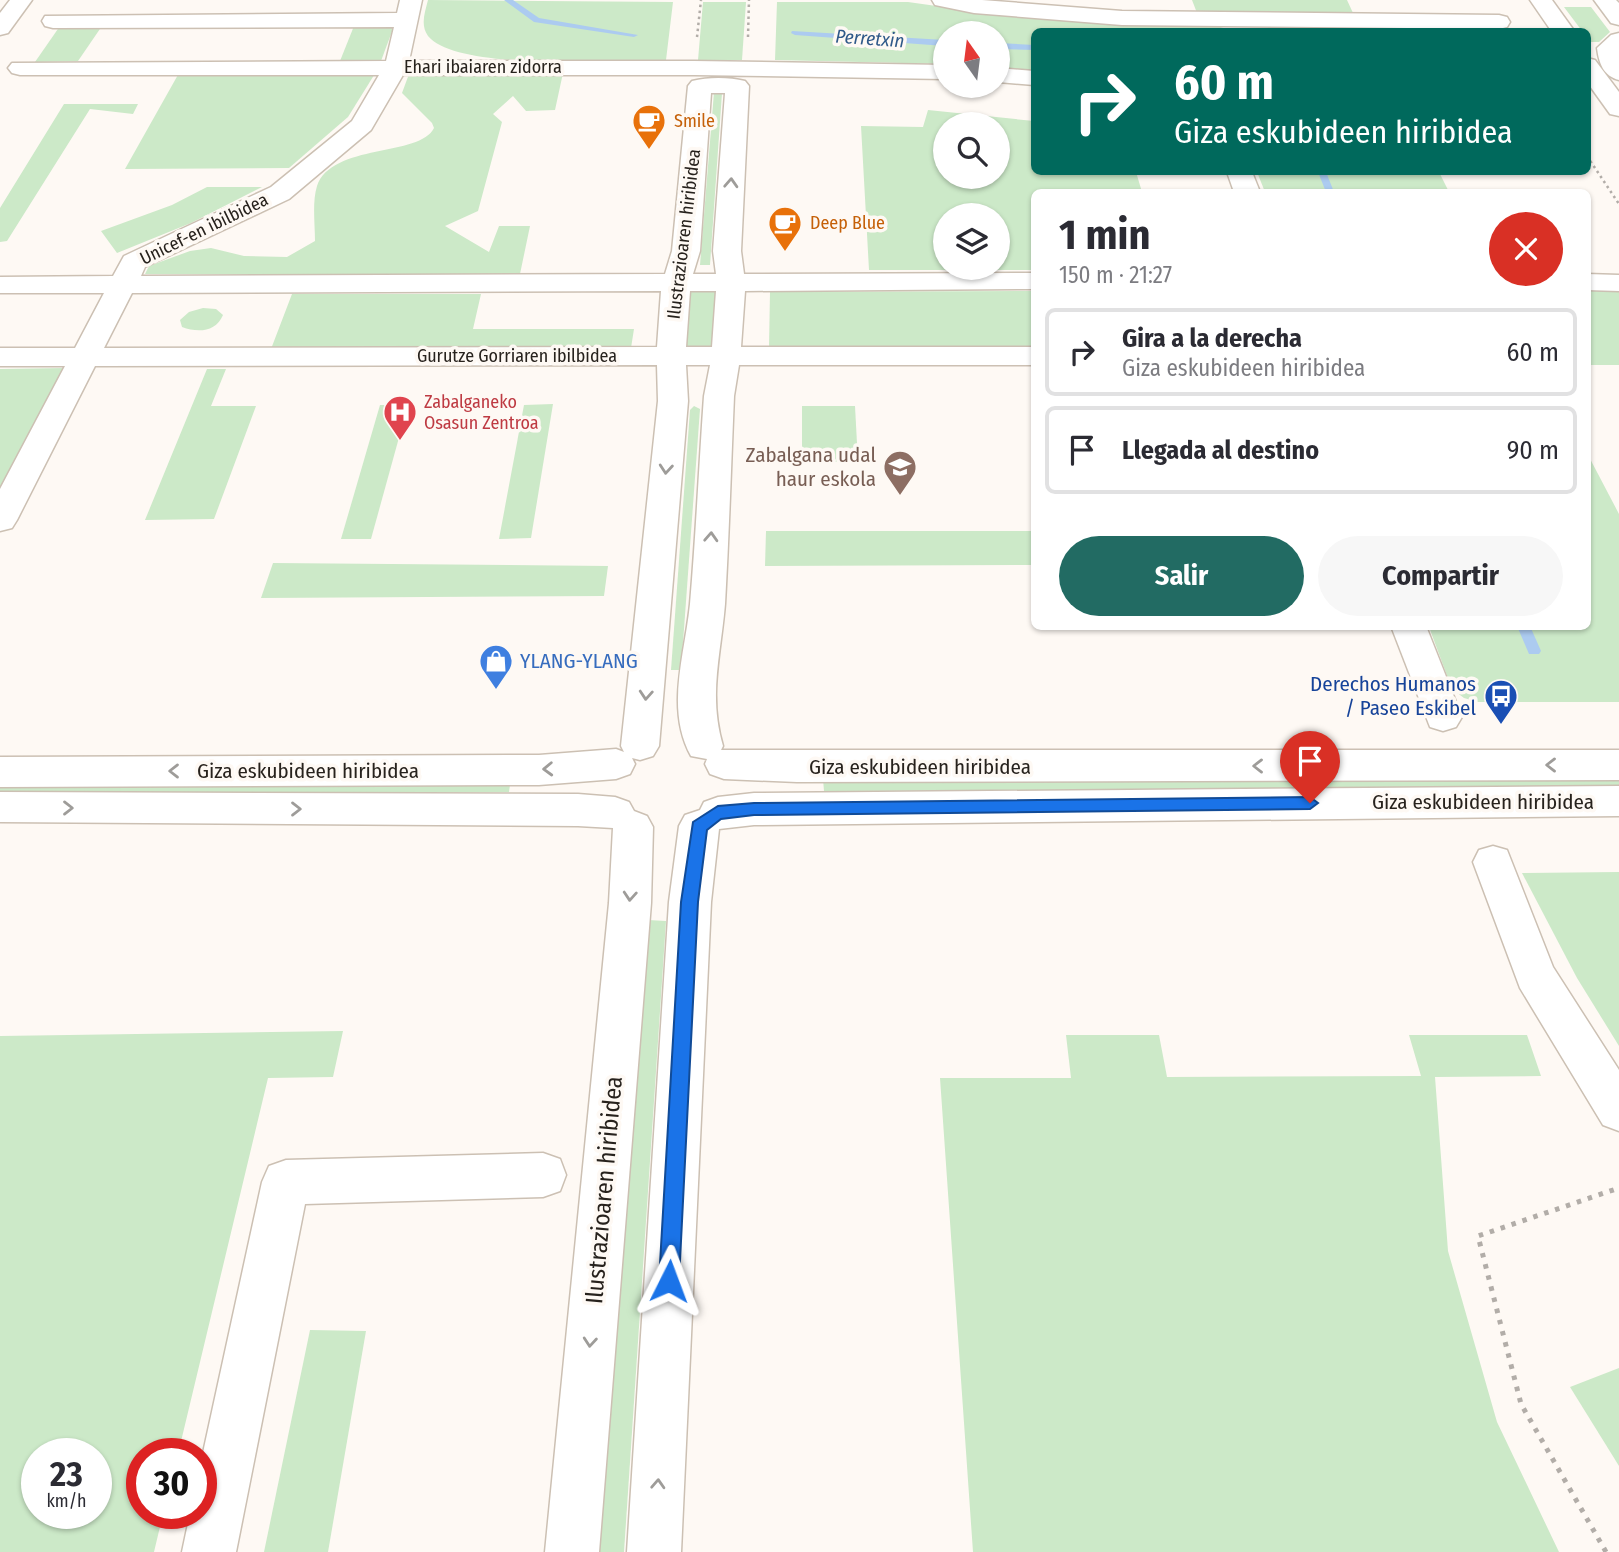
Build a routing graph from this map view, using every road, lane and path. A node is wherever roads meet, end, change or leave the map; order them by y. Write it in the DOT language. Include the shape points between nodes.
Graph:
graph roads {
  1 [pos="21,0"];
  2 [pos="943,0"];
  3 [pos="1541,0"];
  4 [pos="1605,0"];
  5 [pos="409,10"];
  6 [pos="1183,15"];
  7 [pos="1619,18"];
  8 [pos="53,21"];
  9 [pos="1499,22"];
  10 [pos="0,28"];
  11 [pos="1561,28"];
  12 [pos="1619,40"];
  13 [pos="396,67"];
  14 [pos="20,68"];
  15 [pos="1591,70"];
  16 [pos="933,71"];
  17 [pos="1619,73"];
  18 [pos="1010,76"];
  19 [pos="1031,78"];
  20 [pos="1619,109"];
  21 [pos="1591,162"];
  22 [pos="1619,204"];
  23 [pos="1031,281"];
  24 [pos="1591,282"];
  25 [pos="676,283"];
  26 [pos="731,283"];
  27 [pos="1619,283"];
  28 [pos="120,284"];
  29 [pos="0,285"];
  30 [pos="671,356"];
  31 [pos="1031,356"];
  32 [pos="0,357"];
  33 [pos="83,357"];
  34 [pos="726,357"];
  35 [pos="0,520"];
  36 [pos="1410,630"];
  37 [pos="1443,717"];
  38 [pos="628,755"];
  39 [pos="714,755"];
  40 [pos="1619,765"];
  41 [pos="0,772"];
  42 [pos="1619,801"];
  43 [pos="0,807"];
  44 [pos="624,820"];
  45 [pos="708,820"];
  46 [pos="1493,862"];
  47 [pos="1619,1110"];
  48 [pos="543,1175"];
  49 [pos="1619,1188"];
  50 [pos="209,1552"];
  51 [pos="572,1552"];
  52 [pos="654,1552"];
  53 [pos="1606,1552"];
  1 -- 10 [label="street"];
  2 -- 6 [label="street" via="1053,14"];
  3 -- 11 [label="street"];
  4 -- 7 [label="street"];
  5 -- 8 [label="street"];
  5 -- 13 [label="street, Unicef-en ibilbidea"];
  6 -- 9 [label="street"];
  12 -- 17 [label="street" via="1609,48 1611,63"];
  13 -- 14 [label="street, Ehari ibaiaren zidorra"];
  13 -- 16 [label="street, Ehari ibaiaren zidorra"];
  13 -- 28 [label="street, Unicef-en ibilbidea" via="362,125 280,193 134,262"];
  15 -- 20 [label="street"];
  18 -- 19 [label="street"];
  21 -- 22 [label="path"];
  23 -- 26 [label="street"];
  24 -- 27 [label="street"];
  25 -- 26 [label="street"];
  26 -- 25 [label="street, Ilustrazioaren hiribidea, one-way" via="727,251 737,86 700,86 686,251"];
  25 -- 28 [label="street"];
  25 -- 30 [label="street, Ilustrazioaren hiribidea"];
  26 -- 34 [label="street, Ilustrazioaren hiribidea"];
  28 -- 29 [label="street"];
  28 -- 33 [label="street, Unicef-en ibilbidea"];
  30 -- 33 [label="street, Gurutze Gorriaren ibilbidea"];
  30 -- 34 [label="street, Gurutze Gorriaren ibilbidea"];
  30 -- 38 [label="street, Ilustrazioaren hiribidea, one-way" via="673,401"];
  31 -- 34 [label="street, Gurutze Gorriaren ibilbidea"];
  32 -- 33 [label="street, Gurutze Gorriaren ibilbidea"];
  33 -- 35 [label="street, Unicef-en ibilbidea"];
  39 -- 34 [label="street, Ilustrazioaren hiribidea, one-way" via="698,725 696,683 707,606 719,396"];
  36 -- 37 [label="street"];
  38 -- 39 [label="street" via="666,739 679,739"];
  38 -- 41 [label="street, Giza eskubideen hiribidea, one-way" via="539,770"];
  38 -- 44 [label="street" via="609,776 607,788 608,801"];
  40 -- 39 [label="street, Giza eskubideen hiribidea, one-way" via="797,767"];
  39 -- 45 [label="street" via="729,775 730,789 726,802"];
  42 -- 45 [label="street, Giza eskubideen hiribidea" via="754,809"];
  43 -- 44 [label="street, Giza eskubideen hiribidea, one-way" via="579,810"];
  44 -- 45 [label="street" via="659,834 673,834"];
  44 -- 51 [label="street, Ilustrazioaren hiribidea, one-way" via="630,904"];
  52 -- 45 [label="street, one-way" via="690,902"];
  46 -- 47 [label="street" via="1535,975"];
  48 -- 50 [label="street" via="286,1182"];
  49 -- 53 [label="path" via="1478,1236 1521,1404"];
}
